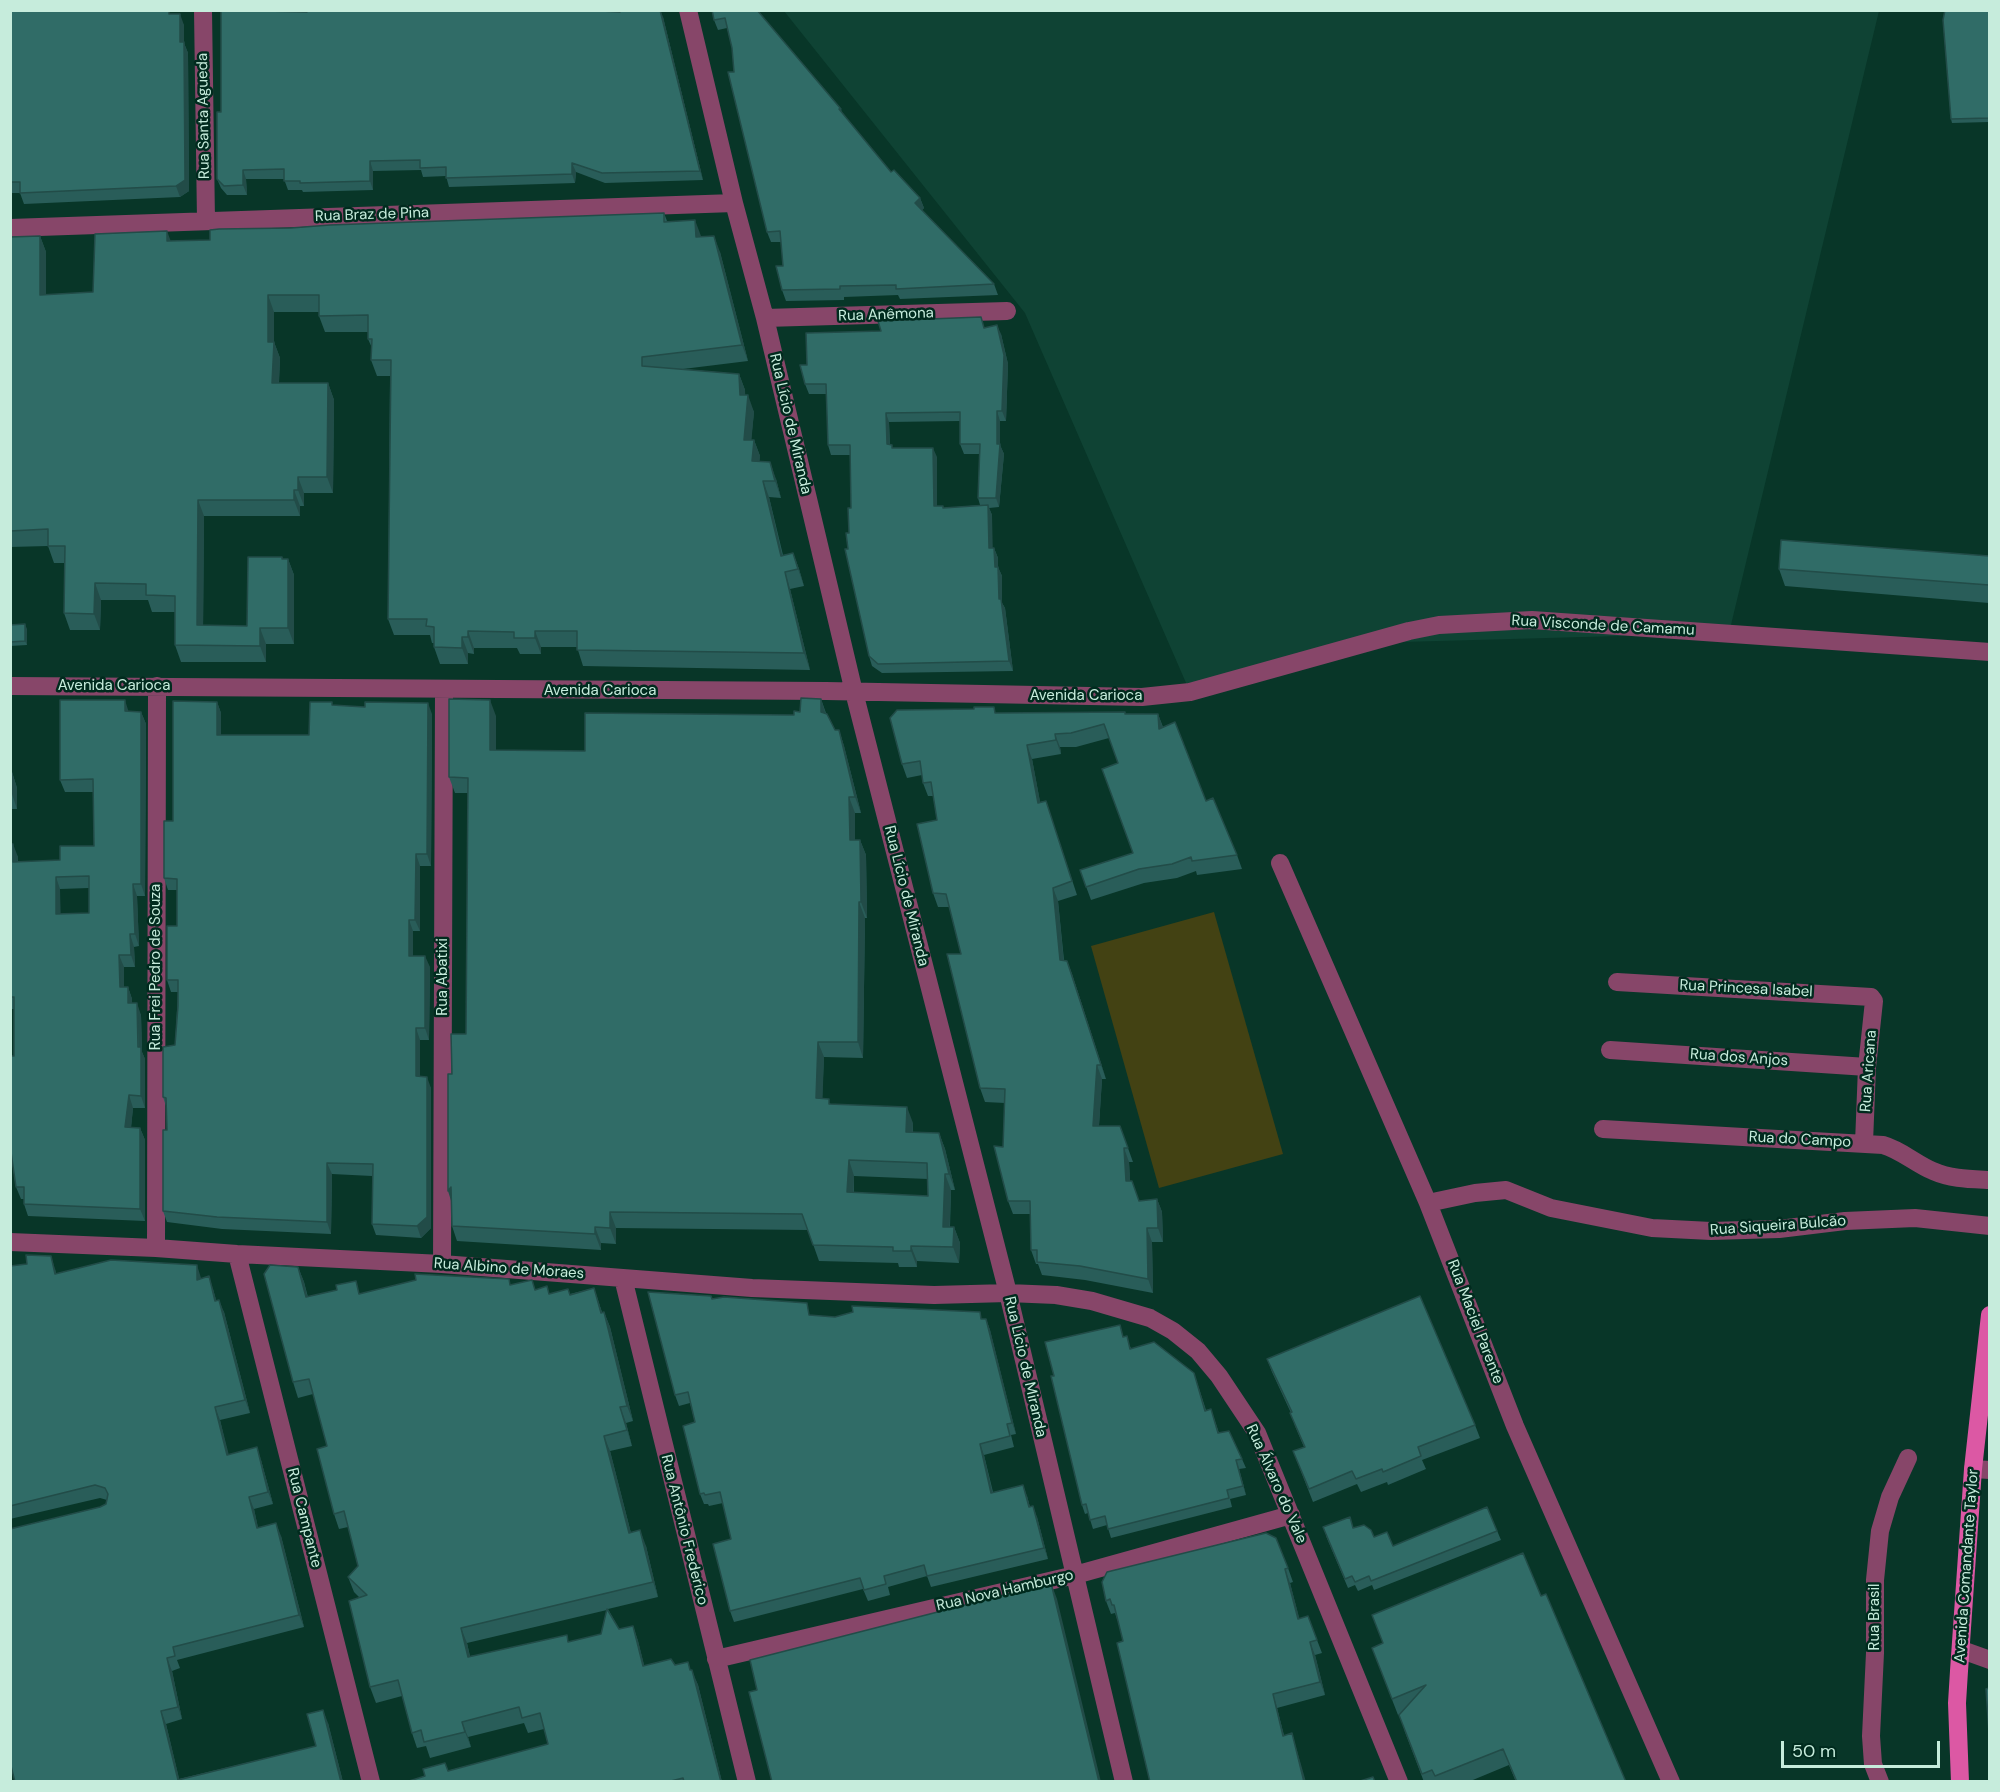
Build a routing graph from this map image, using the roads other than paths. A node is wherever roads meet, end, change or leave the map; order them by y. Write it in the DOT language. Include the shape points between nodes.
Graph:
graph roads {
  1 [pos="203,10"];
  2 [pos="688,10"];
  3 [pos="734,203"];
  4 [pos="206,221"];
  5 [pos="10,228"];
  6 [pos="1007,311"];
  7 [pos="765,318"];
  8 [pos="1989,652"];
  9 [pos="10,686"];
  10 [pos="157,686"];
  11 [pos="444,690"];
  12 [pos="854,692"];
  13 [pos="1190,692"];
  14 [pos="1280,863"];
  15 [pos="1617,982"];
  16 [pos="1873,998"];
  17 [pos="1610,1050"];
  18 [pos="1868,1067"];
  19 [pos="1603,1129"];
  20 [pos="1864,1143"];
  21 [pos="1989,1180"];
  22 [pos="1428,1203"];
  23 [pos="1989,1227"];
  24 [pos="10,1242"];
  25 [pos="156,1248"];
  26 [pos="237,1254"];
  27 [pos="442,1264"];
  28 [pos="623,1278"];
  29 [pos="1008,1293"];
  30 [pos="1989,1315"];
  31 [pos="1908,1458"];
  32 [pos="1981,1470"];
  33 [pos="1291,1515"];
  34 [pos="1074,1575"];
  35 [pos="1962,1650"];
  36 [pos="716,1659"];
  37 [pos="1989,1660"];
  38 [pos="371,1782"];
  39 [pos="747,1782"];
  40 [pos="1124,1782"];
  41 [pos="1400,1782"];
  42 [pos="1671,1782"];
  43 [pos="1880,1782"];
  44 [pos="1960,1782"];
  1 -- 4 [label="street, Rua Santa Agueda"];
  2 -- 3 [label="street, Rua Lício de Miranda"];
  3 -- 4 [label="street, Rua Braz de Pina"];
  3 -- 7 [label="street, Rua Lício de Miranda"];
  4 -- 5 [label="street, Rua Braz de Pina"];
  6 -- 7 [label="street, Rua Anêmona"];
  7 -- 12 [label="street, Rua Lício de Miranda"];
  8 -- 13 [label="street, Rua Visconde de Camamu" via="1532,620 1472,622 1409,631"];
  9 -- 10 [label="street, Avenida Carioca"];
  10 -- 11 [label="street, Avenida Carioca"];
  10 -- 25 [label="street, Rua Frei Pedro de Souza"];
  11 -- 12 [label="street, Avenida Carioca"];
  11 -- 27 [label="street, Rua Abatixi"];
  12 -- 13 [label="street, Avenida Carioca" via="1132,697"];
  12 -- 29 [label="street, Rua Lício de Miranda"];
  14 -- 22 [label="street, Rua Maciel Parente"];
  15 -- 16 [label="street, Rua Princesa Isabel"];
  16 -- 18 [label="street, Rua Aricana"];
  17 -- 18 [label="street, Rua dos Anjos"];
  18 -- 20 [label="street, Rua Aricana"];
  19 -- 20 [label="street, Rua do Campo"];
  20 -- 21 [label="street, Rua do Campo" via="1893,1148 1946,1176"];
  22 -- 23 [label="street, Rua Siqueira Bulcão" via="1506,1190 1551,1208 1652,1228 1779,1229 1915,1218"];
  22 -- 42 [label="street, Rua Maciel Parente" via="1515,1426"];
  24 -- 25 [label="street, Rua Albino de Moraes"];
  25 -- 26 [label="street, Rua Albino de Moraes"];
  26 -- 27 [label="street, Rua Albino de Moraes"];
  26 -- 38 [label="street, Rua Campante"];
  27 -- 28 [label="street, Rua Albino de Moraes"];
  28 -- 29 [label="street, Rua Albino de Moraes" via="752,1288 934,1295"];
  28 -- 36 [label="street, Rua Antônio Frederico"];
  29 -- 33 [label="street, Rua Álvaro do Vale" via="1092,1301 1150,1318 1173,1331 1219,1376 1257,1433"];
  29 -- 34 [label="street, Rua Lício de Miranda"];
  30 -- 32 [label="main road, Avenida Comandante Taylor"];
  31 -- 43 [label="street, Rua Brasil" via="1880,1531 1875,1580 1871,1736 1873,1764"];
  32 -- 35 [label="main road, Avenida Comandante Taylor"];
  33 -- 34 [label="street, Rua Nova Hamburgo"];
  33 -- 41 [label="street, Rua Álvaro do Vale"];
  34 -- 36 [label="street, Rua Nova Hamburgo"];
  34 -- 40 [label="street, Rua Lício de Miranda"];
  35 -- 37 [label="street"];
  35 -- 44 [label="main road, Avenida Comandante Taylor" via="1957,1703"];
  36 -- 39 [label="street, Rua Antônio Frederico"];
}
